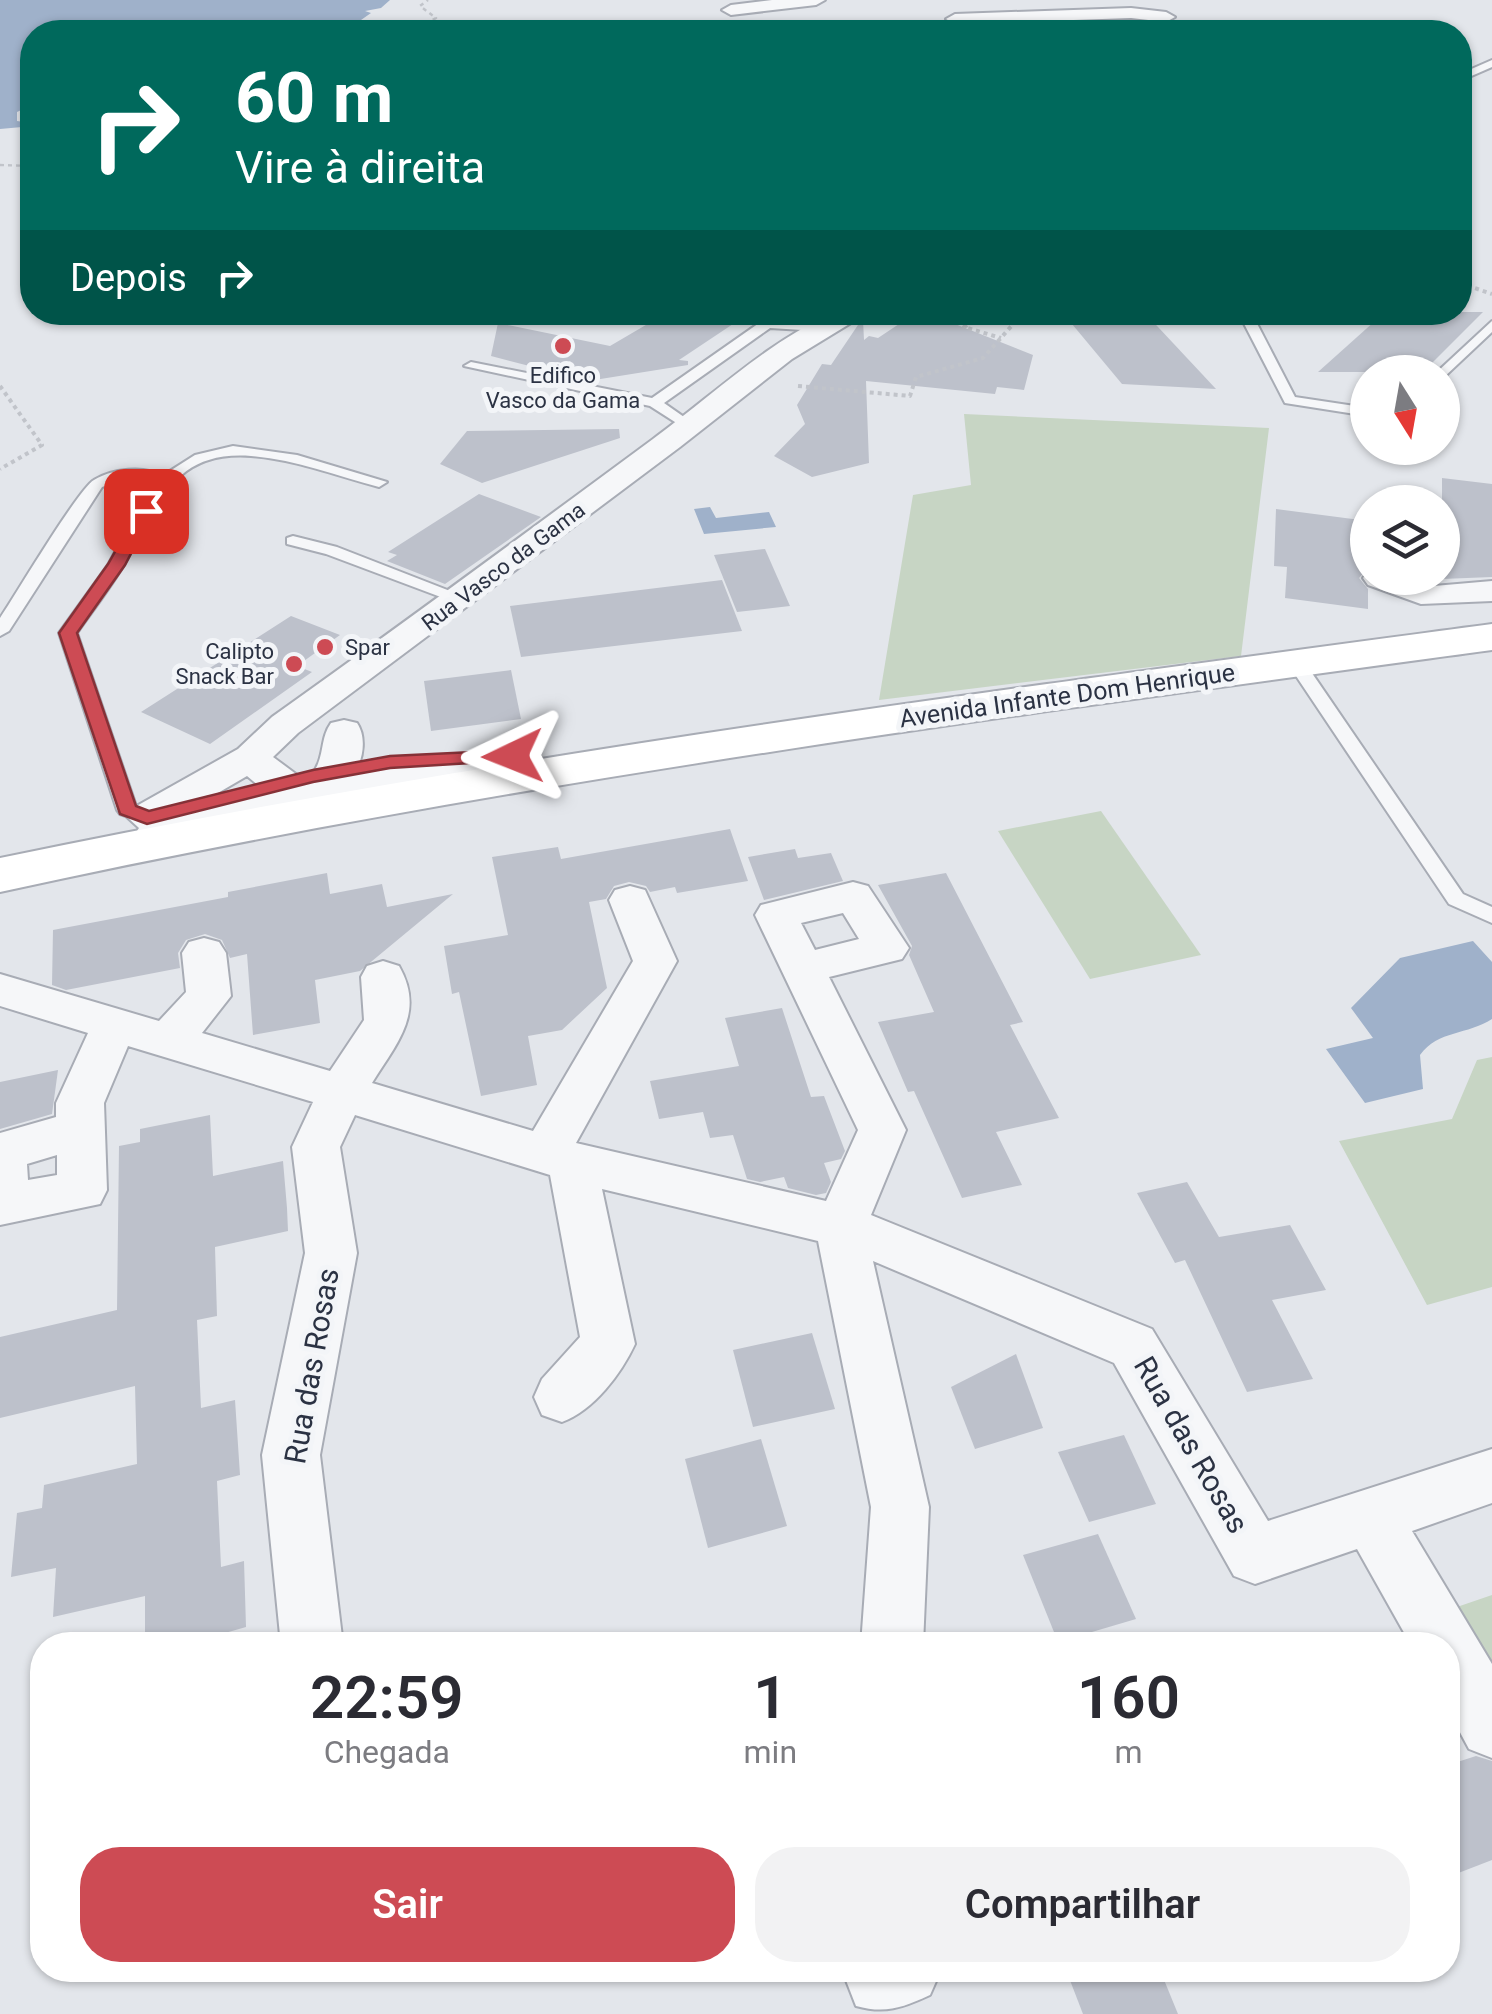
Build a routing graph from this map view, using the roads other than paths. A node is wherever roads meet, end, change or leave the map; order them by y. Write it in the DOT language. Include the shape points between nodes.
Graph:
graph roads {
  1 [pos="816,0"];
  2 [pos="1128,1"];
  3 [pos="732,5"];
  4 [pos="955,19"];
  5 [pos="1168,20"];
  6 [pos="1171,20"];
  7 [pos="766,325"];
  8 [pos="784,325"];
  9 [pos="830,325"];
  10 [pos="1251,325"];
  11 [pos="1492,325"];
  12 [pos="819,327"];
  13 [pos="1460,357"];
  14 [pos="471,366"];
  15 [pos="1285,390"];
  16 [pos="1350,397"];
  17 [pos="655,403"];
  18 [pos="1350,409"];
  19 [pos="689,427"];
  20 [pos="379,482"];
  21 [pos="160,484"];
  22 [pos="292,541"];
  23 [pos="1492,591"];
  24 [pos="1410,595"];
  25 [pos="460,598"];
  26 [pos="0,632"];
  27 [pos="1492,637"];
  28 [pos="372,663"];
  29 [pos="1297,664"];
  30 [pos="641,753"];
  31 [pos="307,766"];
  32 [pos="518,774"];
  33 [pos="139,832"];
  34 [pos="0,872"];
  35 [pos="630,900"];
  36 [pos="1492,916"];
  37 [pos="204,953"];
  38 [pos="803,968"];
  39 [pos="383,976"];
  40 [pos="1,992"];
  41 [pos="114,1026"];
  42 [pos="170,1039"];
  43 [pos="342,1092"];
  44 [pos="81,1129"];
  45 [pos="559,1157"];
  46 [pos="841,1226"];
  47 [pos="562,1397"];
  48 [pos="1492,1476"];
  49 [pos="1372,1516"];
  50 [pos="311,1632"];
  51 [pos="893,1632"];
  52 [pos="1438,1632"];
  53 [pos="1460,1671"];
  54 [pos="1492,1726"];
  1 -- 3 [label="street"];
  2 -- 6 [label="street"];
  4 -- 5 [label="street" via="1131,13"];
  7 -- 17 [label="lane"];
  8 -- 12 [label="lane"];
  9 -- 12 [label="street, Rua Vasco da Gama"];
  10 -- 15 [label="lane"];
  11 -- 13 [label="lane"];
  12 -- 19 [label="street, Rua Vasco da Gama"];
  14 -- 17 [label="lane"];
  15 -- 16 [label="lane"];
  15 -- 18 [label="lane" via="1290,400"];
  17 -- 19 [label="lane"];
  19 -- 25 [label="street, Rua Vasco da Gama"];
  20 -- 21 [label="lane" via="246,451 204,457"];
  21 -- 26 [label="lane" via="138,473 96,484"];
  21 -- 33 [label="lane" via="116,565 68,633"];
  22 -- 25 [label="lane"];
  23 -- 24 [label="street"];
  25 -- 28 [label="street, Rua Vasco da Gama"];
  27 -- 29 [label="street, Avenida Infante Dom Henrique"];
  28 -- 31 [label="street"];
  28 -- 31 [label="street, Rua Vasco da Gama" via="285,725"];
  29 -- 30 [label="street, Avenida Infante Dom Henrique"];
  29 -- 36 [label="lane" via="1456,899"];
  30 -- 31 [label="street, Avenida Infante Dom Henrique"];
  30 -- 32 [label="street, Avenida Infante Dom Henrique"];
  31 -- 32 [label="street"];
  31 -- 33 [label="street, Avenida Infante Dom Henrique"];
  32 -- 33 [label="street, Avenida Infante Dom Henrique"];
  33 -- 34 [label="street, Avenida Infante Dom Henrique" via="84,836"];
  35 -- 45 [label="street" via="655,961"];
  37 -- 42 [label="street" via="209,996"];
  38 -- 46 [label="street" via="882,1130"];
  39 -- 43 [label="street" via="387,1021"];
  40 -- 41 [label="street, Rua das Rosas"];
  41 -- 42 [label="street, Rua das Rosas"];
  41 -- 44 [label="street" via="80,1103"];
  42 -- 43 [label="street, Rua das Rosas"];
  43 -- 45 [label="street, Rua das Rosas"];
  43 -- 50 [label="street, Rua das Rosas" via="316,1147 331,1253 291,1455"];
  45 -- 46 [label="street, Rua das Rosas"];
  45 -- 47 [label="street" via="608,1344"];
  46 -- 49 [label="street, Rua das Rosas" via="1132,1346 1255,1555"];
  46 -- 51 [label="street" via="900,1507"];
  48 -- 49 [label="street, Rua das Rosas"];
  49 -- 52 [label="street"];
  53 -- 54 [label="street"];
}
